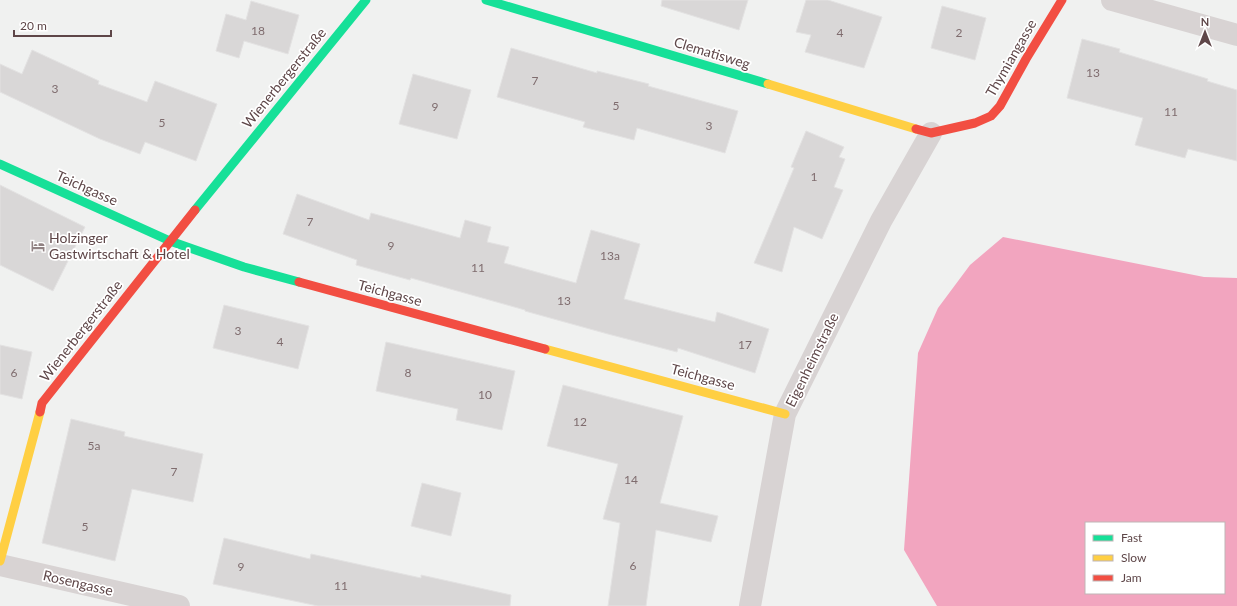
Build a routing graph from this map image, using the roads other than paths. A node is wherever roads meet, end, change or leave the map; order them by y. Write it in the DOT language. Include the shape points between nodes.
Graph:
graph roads {
  1 [pos="366,0"];
  2 [pos="486,0"];
  3 [pos="1062,0"];
  4 [pos="1112,0"];
  5 [pos="1237,35"];
  6 [pos="931,133"];
  7 [pos="0,164"];
  8 [pos="170,241"];
  9 [pos="785,414"];
  10 [pos="0,561"];
  11 [pos="0,565"];
  12 [pos="179,606"];
  13 [pos="750,606"];
  1 -- 8 [label="street, Wienerbergerstraße"];
  2 -- 6 [label="street, Clematisweg"];
  3 -- 6 [label="street, Thymiangasse" via="1000,106 990,116 975,123"];
  4 -- 5 [label="street"];
  6 -- 9 [label="street, Eigenheimstraße" via="881,221"];
  7 -- 8 [label="street, Teichgasse"];
  8 -- 9 [label="street, Teichgasse" via="244,268"];
  8 -- 10 [label="street, Wienerbergerstraße" via="42,403"];
  9 -- 13 [label="street, Eigenheimstraße"];
  11 -- 12 [label="street, Rosengasse"];
}
